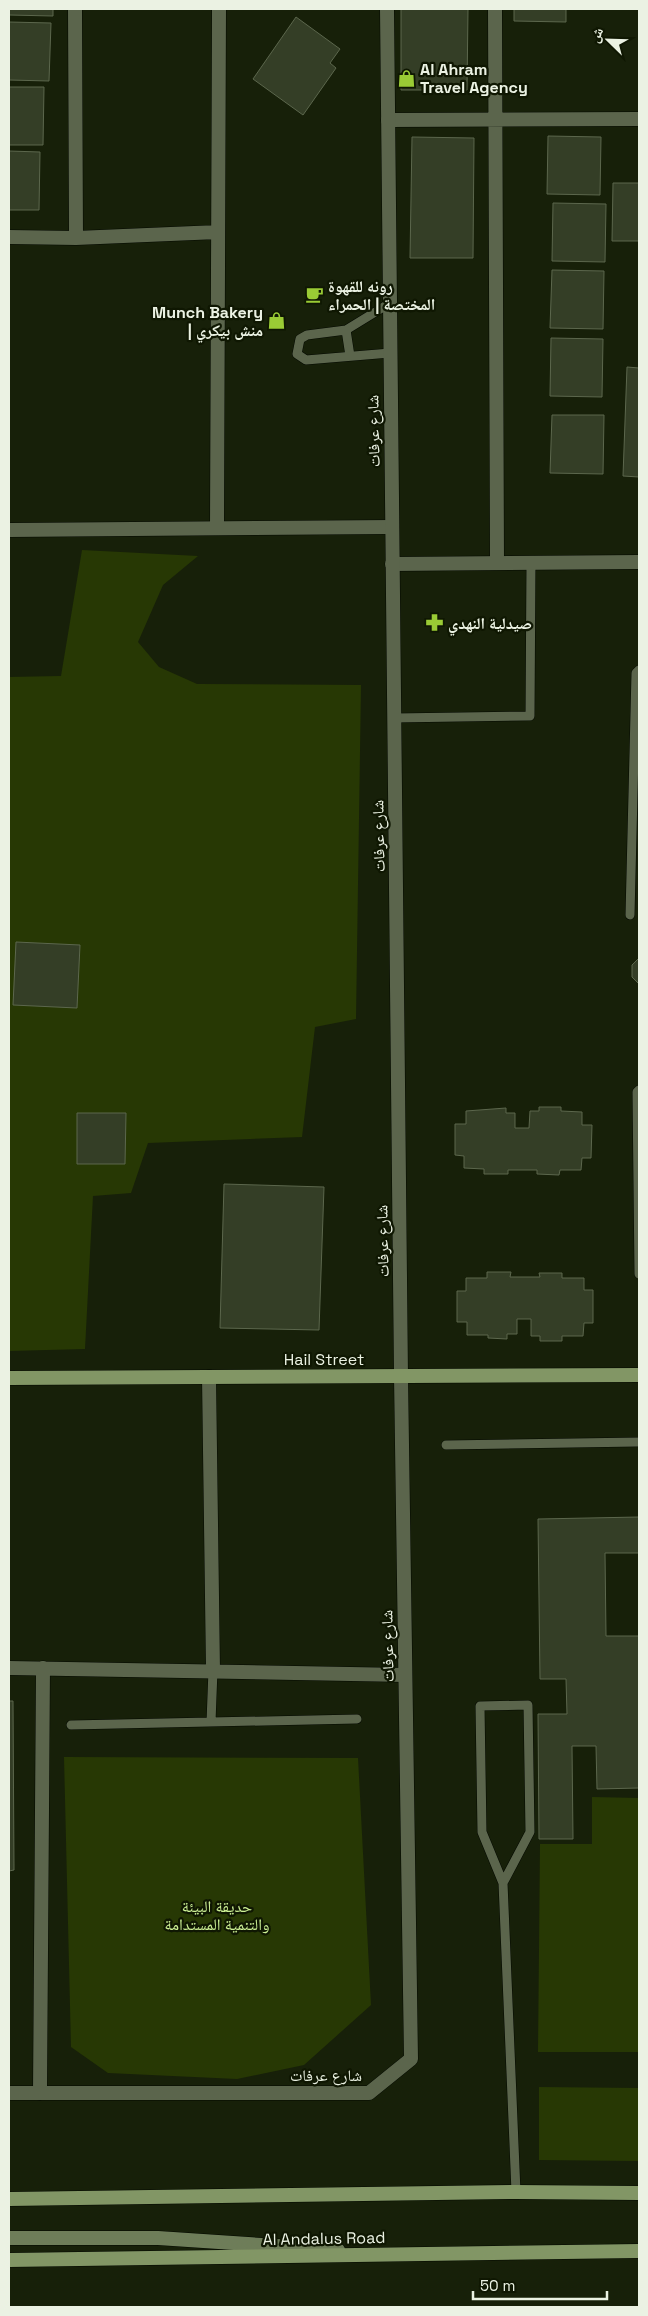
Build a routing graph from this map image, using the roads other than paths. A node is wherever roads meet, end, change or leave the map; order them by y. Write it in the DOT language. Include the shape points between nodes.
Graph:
graph roads {
  1 [pos="75,9"];
  2 [pos="219,9"];
  3 [pos="386,9"];
  4 [pos="495,9"];
  5 [pos="639,118"];
  6 [pos="388,120"];
  7 [pos="497,120"];
  8 [pos="218,232"];
  9 [pos="9,237"];
  10 [pos="76,238"];
  11 [pos="390,303"];
  12 [pos="346,330"];
  13 [pos="390,354"];
  14 [pos="350,356"];
  15 [pos="392,527"];
  16 [pos="217,528"];
  17 [pos="9,530"];
  18 [pos="497,562"];
  19 [pos="531,562"];
  20 [pos="639,562"];
  21 [pos="392,564"];
  22 [pos="639,670"];
  23 [pos="394,718"];
  24 [pos="632,859"];
  25 [pos="639,866"];
  26 [pos="630,915"];
  27 [pos="639,1090"];
  28 [pos="639,1274"];
  29 [pos="639,1375"];
  30 [pos="401,1376"];
  31 [pos="209,1377"];
  32 [pos="9,1378"];
  33 [pos="639,1442"];
  34 [pos="446,1444"];
  35 [pos="9,1668"];
  36 [pos="43,1668"];
  37 [pos="214,1670"];
  38 [pos="405,1675"];
  39 [pos="356,1719"];
  40 [pos="211,1722"];
  41 [pos="71,1725"];
  42 [pos="503,1883"];
  43 [pos="9,2093"];
  44 [pos="40,2093"];
  45 [pos="516,2192"];
  46 [pos="639,2193"];
  47 [pos="9,2199"];
  48 [pos="9,2238"];
  49 [pos="639,2251"];
  50 [pos="409,2254"];
  51 [pos="9,2260"];
  1 -- 10 [label="street"];
  2 -- 8 [label="street"];
  3 -- 6 [label="street, شارع عرفات"];
  4 -- 7 [label="street"];
  5 -- 7 [label="street"];
  6 -- 7 [label="street"];
  6 -- 11 [label="street, شارع عرفات"];
  7 -- 18 [label="street"];
  8 -- 10 [label="street"];
  8 -- 16 [label="street"];
  9 -- 10 [label="street"];
  11 -- 12 [label="lane"];
  11 -- 13 [label="street, شارع عرفات"];
  12 -- 14 [label="lane"];
  12 -- 14 [label="lane" via="300,338 297,354 306,360"];
  13 -- 14 [label="lane"];
  13 -- 15 [label="street, شارع عرفات"];
  15 -- 16 [label="street"];
  15 -- 21 [label="street, شارع عرفات"];
  16 -- 17 [label="street"];
  18 -- 19 [label="street"];
  18 -- 21 [label="street"];
  19 -- 20 [label="street"];
  19 -- 23 [label="lane" via="530,716"];
  21 -- 23 [label="street, شارع عرفات"];
  22 -- 24 [label="lane" via="636,674"];
  23 -- 30 [label="street, شارع عرفات"];
  24 -- 25 [label="lane"];
  24 -- 26 [label="lane"];
  27 -- 28 [label="lane"];
  29 -- 30 [label="main road, Hail Street"];
  30 -- 31 [label="main road, Hail Street"];
  30 -- 38 [label="street, شارع عرفات"];
  31 -- 32 [label="main road, Hail Street"];
  31 -- 37 [label="street"];
  33 -- 34 [label="lane"];
  35 -- 36 [label="street"];
  36 -- 37 [label="street"];
  36 -- 44 [label="street"];
  37 -- 38 [label="street"];
  37 -- 40 [label="lane"];
  38 -- 44 [label="street, شارع عرفات" via="411,2059 370,2093"];
  39 -- 40 [label="lane"];
  40 -- 41 [label="lane"];
  42 -- 42 [label="lane" via="482,1832 480,1706 528,1706 530,1832"];
  42 -- 45 [label="lane"];
  43 -- 44 [label="street, شارع عرفات"];
  45 -- 46 [label="main road"];
  45 -- 47 [label="main road"];
  48 -- 50 [label="main road" via="158,2238"];
  49 -- 50 [label="main road, Al Andalus Road"];
  50 -- 51 [label="main road, Al Andalus Road"];
}
